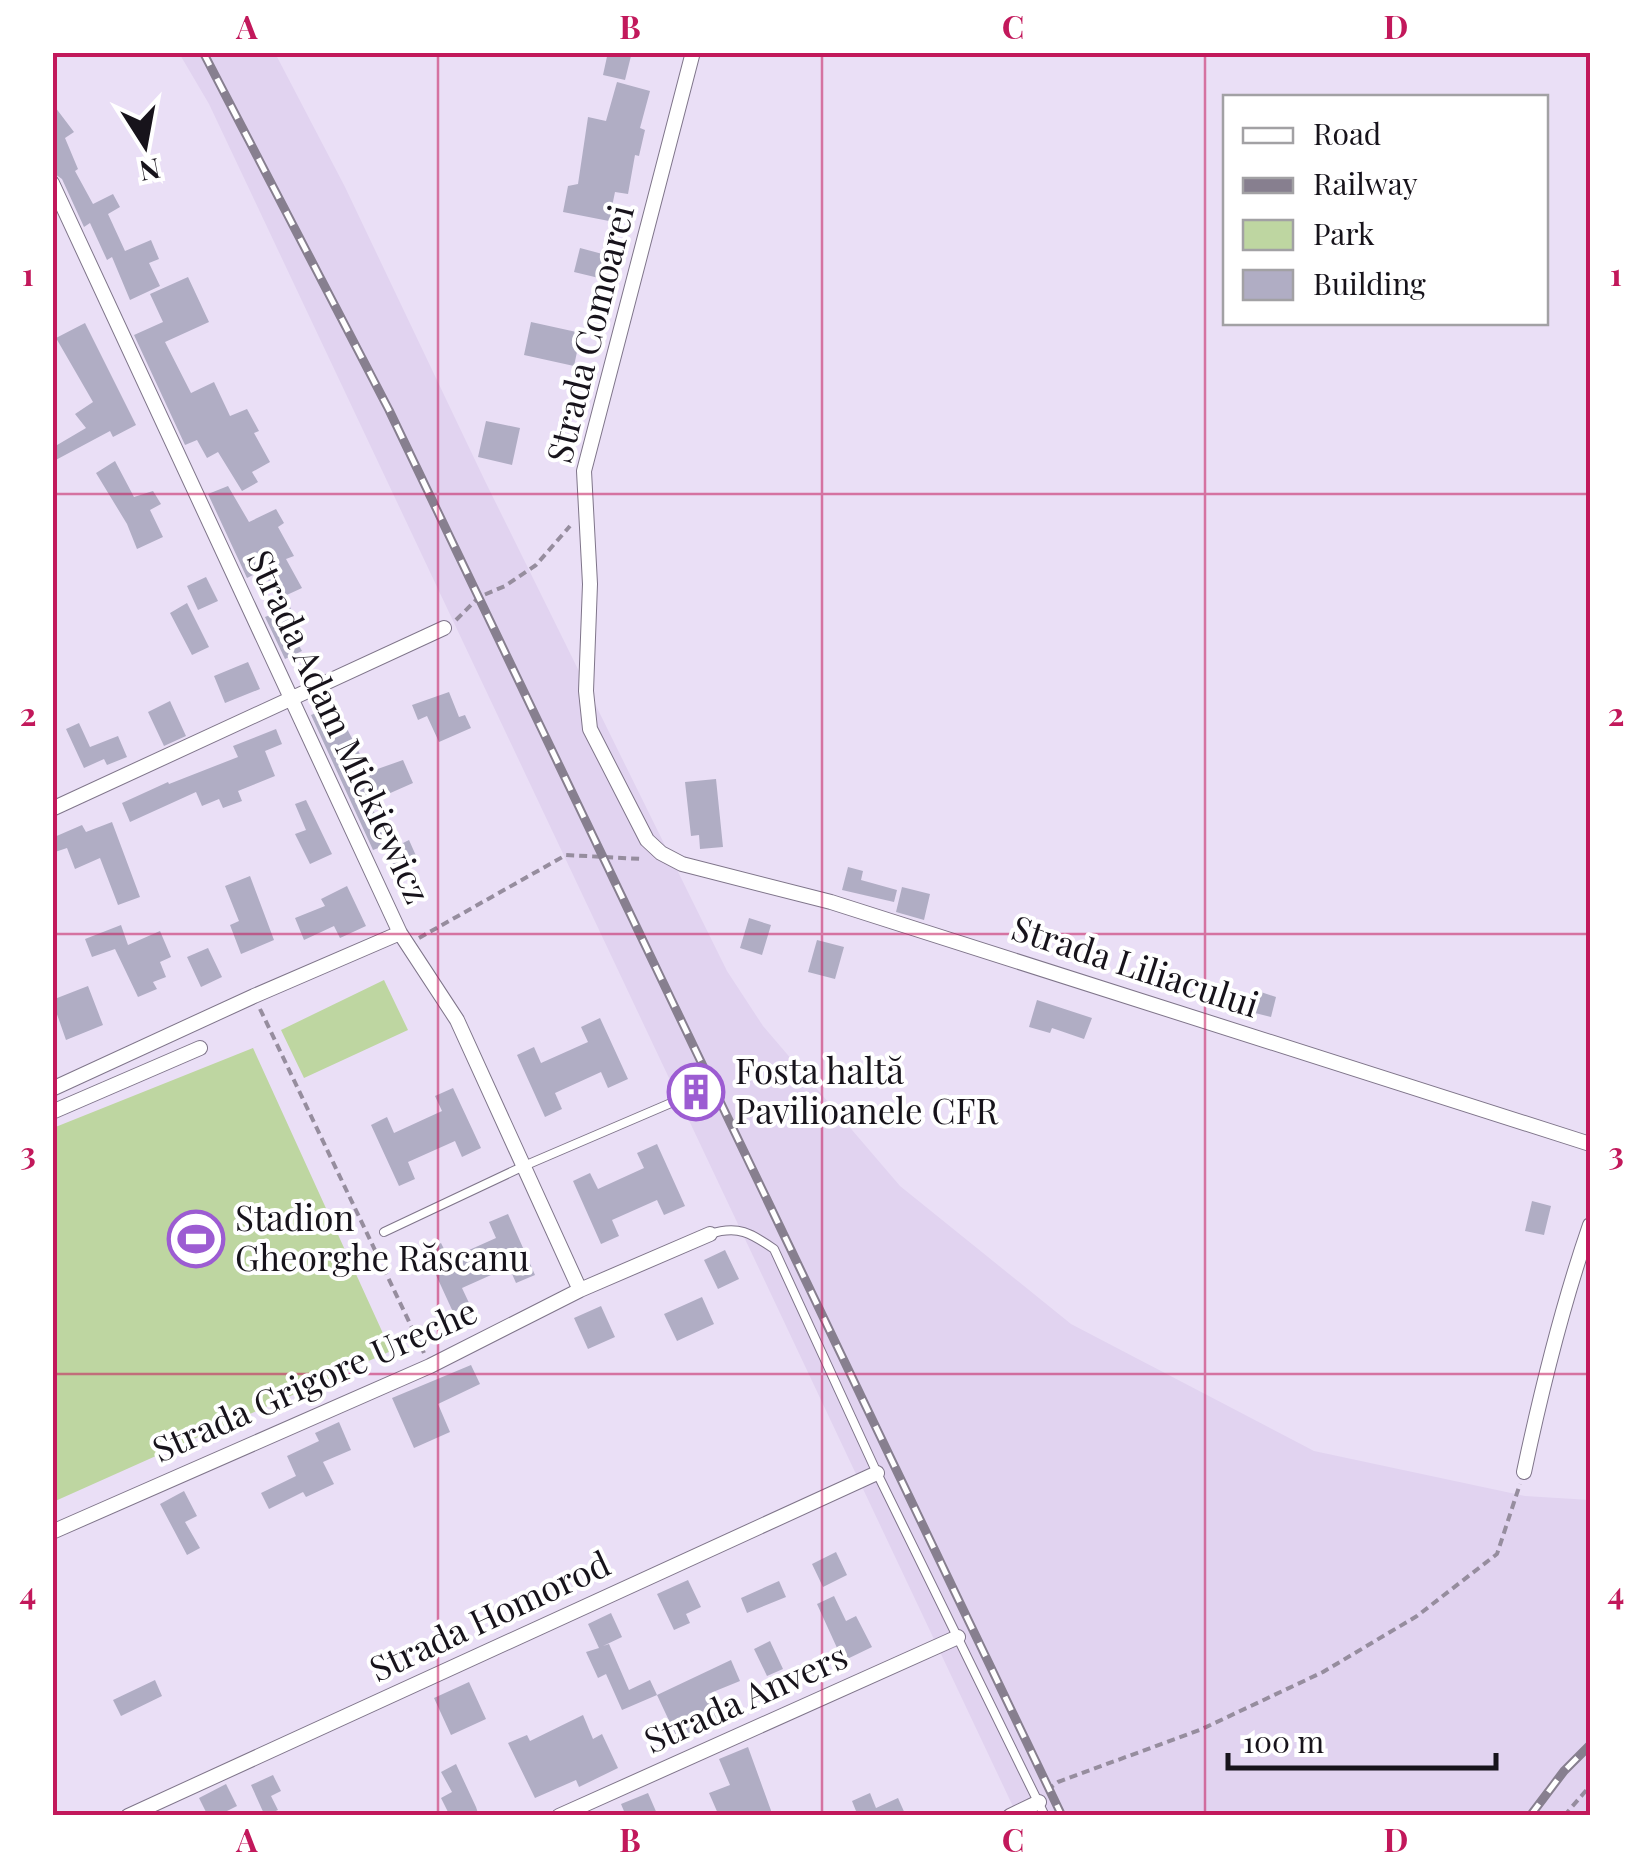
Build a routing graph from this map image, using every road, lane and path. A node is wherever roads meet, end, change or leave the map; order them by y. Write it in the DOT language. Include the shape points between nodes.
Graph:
graph roads {
  1 [pos="693,52"];
  2 [pos="52,183"];
  3 [pos="584,506"];
  4 [pos="444,628"];
  5 [pos="291,699"];
  6 [pos="52,809"];
  7 [pos="661,853"];
  8 [pos="404,939"];
  9 [pos="254,996"];
  10 [pos="200,1048"];
  11 [pos="52,1089"];
  12 [pos="672,1102"];
  13 [pos="52,1112"];
  14 [pos="1590,1144"];
  15 [pos="524,1166"];
  16 [pos="1590,1225"];
  17 [pos="384,1232"];
  18 [pos="710,1234"];
  19 [pos="580,1290"];
  20 [pos="430,1366"];
  21 [pos="1524,1472"];
  22 [pos="877,1473"];
  23 [pos="52,1532"];
  24 [pos="958,1638"];
  25 [pos="1590,1786"];
  26 [pos="1042,1809"];
  27 [pos="128,1816"];
  28 [pos="559,1816"];
  29 [pos="1010,1816"];
  30 [pos="1564,1816"];
  1 -- 3 [label="street, Strada Comoarei" via="584,471"];
  2 -- 5 [label="street, Strada Adam Mickiewicz"];
  3 -- 4 [label="path" via="536,565 479,597"];
  3 -- 7 [label="street, Strada Comoarei" via="590,729 633,818"];
  4 -- 5 [label="street"];
  5 -- 6 [label="street"];
  5 -- 8 [label="street, Strada Adam Mickiewicz"];
  7 -- 8 [label="path" via="635,860 566,856"];
  7 -- 14 [label="street, Strada Liliacului"];
  8 -- 9 [label="street"];
  8 -- 15 [label="street, Strada Adam Mickiewicz" via="457,1020"];
  9 -- 11 [label="street"];
  9 -- 20 [label="path"];
  10 -- 13 [label="street"];
  12 -- 15 [label="lane"];
  15 -- 17 [label="lane"];
  15 -- 19 [label="street, Strada Adam Mickiewicz"];
  16 -- 21 [label="street" via="1550,1352"];
  18 -- 19 [label="street, Strada Grigore Ureche"];
  18 -- 22 [label="lane" via="747,1230 774,1249"];
  19 -- 20 [label="street, Strada Grigore Ureche"];
  20 -- 23 [label="street, Strada Grigore Ureche"];
  21 -- 26 [label="path" via="1497,1554 1416,1616 1322,1672 1202,1728 1048,1787"];
  22 -- 24 [label="lane"];
  22 -- 27 [label="street, Strada Homorod"];
  24 -- 26 [label="lane"];
  24 -- 28 [label="street, Strada Anvers"];
  25 -- 30 [label="path"];
  26 -- 29 [label="street"];
}
